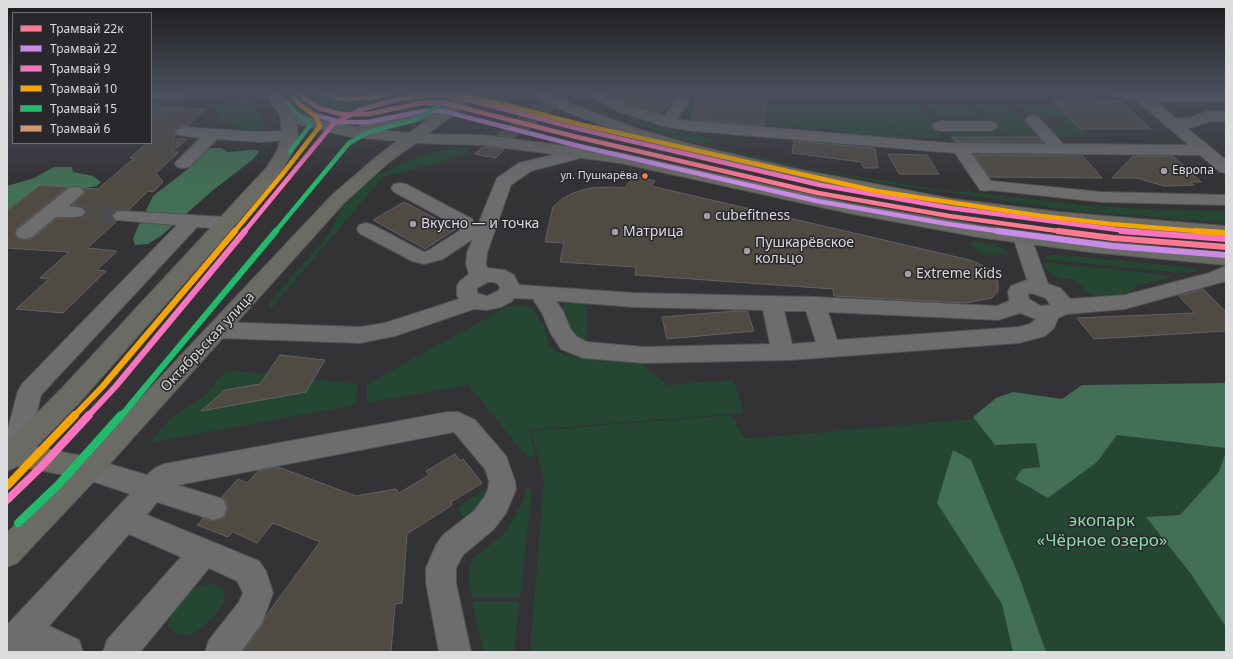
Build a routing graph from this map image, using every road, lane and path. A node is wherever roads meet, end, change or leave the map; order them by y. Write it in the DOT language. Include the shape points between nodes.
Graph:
graph roads {
  1 [pos="382,123"];
  2 [pos="434,123"];
  3 [pos="608,123"];
  4 [pos="672,123"];
  5 [pos="938,123"];
  6 [pos="1035,123"];
  7 [pos="1172,123"];
  8 [pos="1194,123"];
  9 [pos="288,124"];
  10 [pos="940,126"];
  11 [pos="990,126"];
  12 [pos="328,127"];
  13 [pos="183,132"];
  14 [pos="213,134"];
  15 [pos="414,138"];
  16 [pos="483,140"];
  17 [pos="524,145"];
  18 [pos="958,148"];
  19 [pos="1059,149"];
  20 [pos="582,153"];
  21 [pos="1202,156"];
  22 [pos="183,163"];
  23 [pos="525,167"];
  24 [pos="1226,168"];
  25 [pos="1226,183"];
  26 [pos="351,187"];
  27 [pos="400,188"];
  28 [pos="75,192"];
  29 [pos="1226,200"];
  30 [pos="52,211"];
  31 [pos="76,212"];
  32 [pos="122,216"];
  33 [pos="192,221"];
  34 [pos="225,223"];
  35 [pos="366,228"];
  36 [pos="1226,232"];
  37 [pos="25,233"];
  38 [pos="1022,237"];
  39 [pos="1226,259"];
  40 [pos="1226,273"];
  41 [pos="480,276"];
  42 [pos="1038,287"];
  43 [pos="509,292"];
  44 [pos="539,293"];
  45 [pos="474,301"];
  46 [pos="772,303"];
  47 [pos="815,304"];
  48 [pos="1022,304"];
  49 [pos="1055,310"];
  50 [pos="219,330"];
  51 [pos="829,349"];
  52 [pos="783,352"];
  53 [pos="9,457"];
  54 [pos="88,469"];
  55 [pos="153,489"];
  56 [pos="213,508"];
  57 [pos="125,519"];
  58 [pos="204,552"];
  59 [pos="7,553"];
  60 [pos="20,641"];
  61 [pos="67,652"];
  62 [pos="119,652"];
  63 [pos="221,652"];
  64 [pos="455,652"];
  1 -- 12 [label="main road"];
  2 -- 15 [label="main road, Октябрьская улица"];
  3 -- 36 [label="main road" via="736,160 961,205 1059,217"];
  4 -- 18 [label="street"];
  5 -- 10 [label="street"];
  6 -- 19 [label="street"];
  7 -- 8 [label="street"];
  7 -- 21 [label="street"];
  9 -- 12 [label="main road" via="310,123"];
  9 -- 14 [label="street" via="260,137"];
  9 -- 34 [label="main road" via="285,151 274,170"];
  10 -- 11 [label="street"];
  10 -- 18 [label="street"];
  12 -- 15 [label="main road"];
  13 -- 14 [label="street"];
  14 -- 22 [label="street"];
  15 -- 16 [label="main road"];
  15 -- 26 [label="main road, Октябрьская улица" via="382,160"];
  16 -- 17 [label="main road"];
  16 -- 26 [label="main road" via="418,154 384,168"];
  17 -- 20 [label="main road"];
  17 -- 23 [label="street"];
  18 -- 19 [label="street"];
  18 -- 29 [label="street" via="990,186 1101,197"];
  19 -- 21 [label="street"];
  20 -- 23 [label="street"];
  20 -- 38 [label="main road" via="620,158 848,208"];
  21 -- 24 [label="street"];
  21 -- 25 [label="street"];
  23 -- 41 [label="street" via="503,182 477,253 476,264"];
  26 -- 50 [label="main road, Октябрьская улица"];
  27 -- 35 [label="street" via="468,227 466,235 436,255 418,263 404,264 393,258 392,243"];
  28 -- 30 [label="street"];
  30 -- 31 [label="street"];
  30 -- 37 [label="street"];
  32 -- 33 [label="street"];
  33 -- 34 [label="street"];
  33 -- 53 [label="street" via="30,390"];
  34 -- 53 [label="main road" via="71,395"];
  38 -- 39 [label="main road"];
  38 -- 42 [label="street"];
  40 -- 49 [label="street" via="1216,278 1125,302"];
  41 -- 43 [label="street" via="503,277 509,284"];
  41 -- 45 [label="street" via="470,282 466,291"];
  42 -- 48 [label="street" via="1025,287 1018,291 1018,299"];
  42 -- 49 [label="street" via="1053,293 1061,302"];
  43 -- 44 [label="street"];
  43 -- 45 [label="street" via="494,302"];
  44 -- 46 [label="street" via="634,300"];
  44 -- 52 [label="street" via="552,312 562,334 569,343 583,350 644,354"];
  45 -- 50 [label="street" via="387,330 360,335"];
  46 -- 47 [label="street"];
  46 -- 52 [label="street"];
  47 -- 48 [label="street" via="998,313"];
  47 -- 51 [label="street"];
  48 -- 49 [label="street" via="1034,311"];
  49 -- 51 [label="street" via="1046,323 1037,330 1019,335"];
  50 -- 54 [label="main road, Октябрьская улица"];
  51 -- 52 [label="street"];
  53 -- 54 [label="main road"];
  54 -- 55 [label="street"];
  54 -- 59 [label="main road, Октябрьская улица"];
  55 -- 56 [label="street"];
  55 -- 57 [label="street"];
  55 -- 64 [label="street" via="164,476 448,422 462,424 496,464 500,472 502,489 496,504 484,520 453,545 441,568 441,583"];
  57 -- 58 [label="street"];
  57 -- 60 [label="street"];
  58 -- 62 [label="street"];
  58 -- 63 [label="street" via="248,571 255,581 258,594 251,612"];
  60 -- 61 [label="street"];
}
